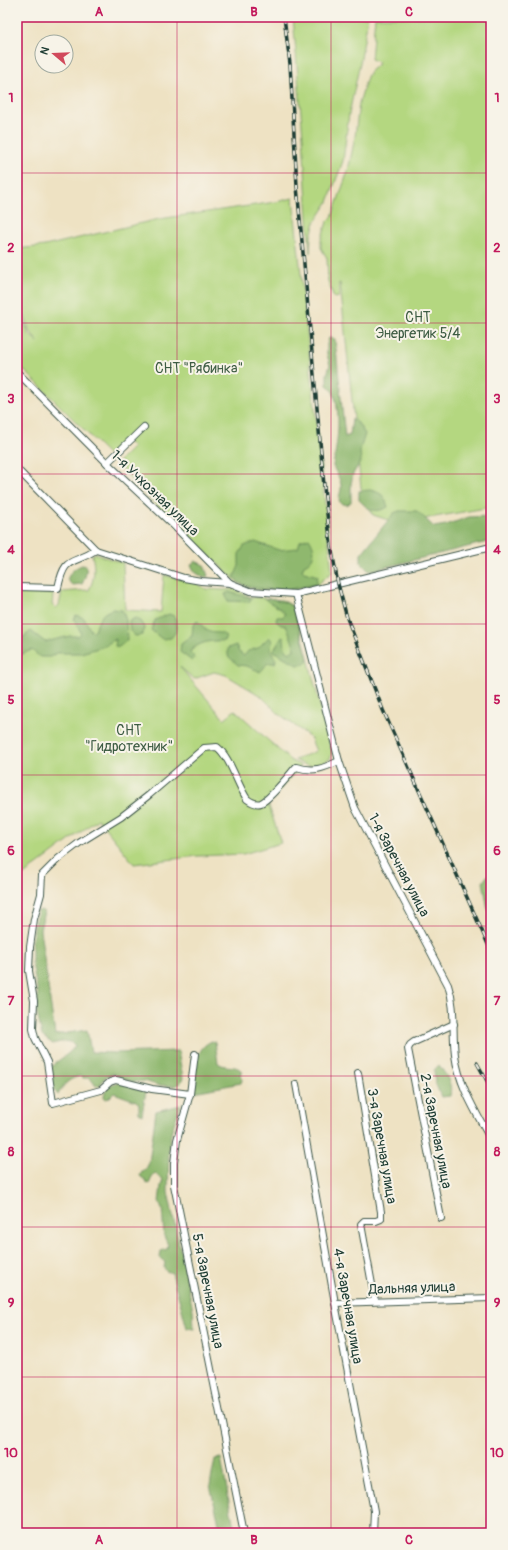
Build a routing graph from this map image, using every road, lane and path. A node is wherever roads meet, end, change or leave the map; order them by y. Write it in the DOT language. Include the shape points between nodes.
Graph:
graph roads {
  1 [pos="17,372"];
  2 [pos="144,427"];
  3 [pos="107,463"];
  4 [pos="17,469"];
  5 [pos="491,547"];
  6 [pos="96,550"];
  7 [pos="230,583"];
  8 [pos="17,587"];
  9 [pos="296,594"];
  10 [pos="339,761"];
  11 [pos="454,1024"];
  12 [pos="195,1054"];
  13 [pos="358,1073"];
  14 [pos="296,1084"];
  15 [pos="190,1094"];
  16 [pos="491,1140"];
  17 [pos="441,1218"];
  18 [pos="491,1298"];
  19 [pos="375,1301"];
  20 [pos="334,1303"];
  21 [pos="244,1533"];
  22 [pos="373,1533"];
  1 -- 3 [label="street, 1-я Учхозная улица"];
  2 -- 3 [label="street"];
  3 -- 7 [label="street, 1-я Учхозная улица"];
  4 -- 6 [label="street"];
  5 -- 9 [label="street, 1-я Учхозная улица"];
  6 -- 7 [label="street" via="184,578"];
  6 -- 8 [label="street" via="68,562 60,575 58,588"];
  7 -- 9 [label="street, 1-я Учхозная улица" via="250,591"];
  9 -- 10 [label="street, 1-я Заречная улица"];
  10 -- 11 [label="street, 1-я Заречная улица" via="356,808 448,985 454,1008"];
  10 -- 15 [label="street" via="312,770 296,767 268,799 256,804 247,799 220,749 204,748 121,817 58,859 42,875 41,894 30,947 29,971 34,1001 33,1029 47,1062 53,1103 101,1090 116,1080 152,1090"];
  11 -- 16 [label="street, 1-я Заречная улица" via="458,1072 465,1092"];
  11 -- 17 [label="street, 2-я Заречная улица" via="414,1042 408,1049"];
  12 -- 15 [label="street, 5-я Заречная улица"];
  13 -- 19 [label="street, 3-я Заречная улица" via="381,1212 381,1218 378,1220 364,1220 361,1224"];
  14 -- 20 [label="street, 4-я Заречная улица"];
  15 -- 21 [label="street, 5-я Заречная улица" via="176,1140 174,1185"];
  18 -- 19 [label="street, Дальняя улица"];
  19 -- 20 [label="street, Дальняя улица"];
  20 -- 22 [label="street, 4-я Заречная улица" via="374,1512"];
}
